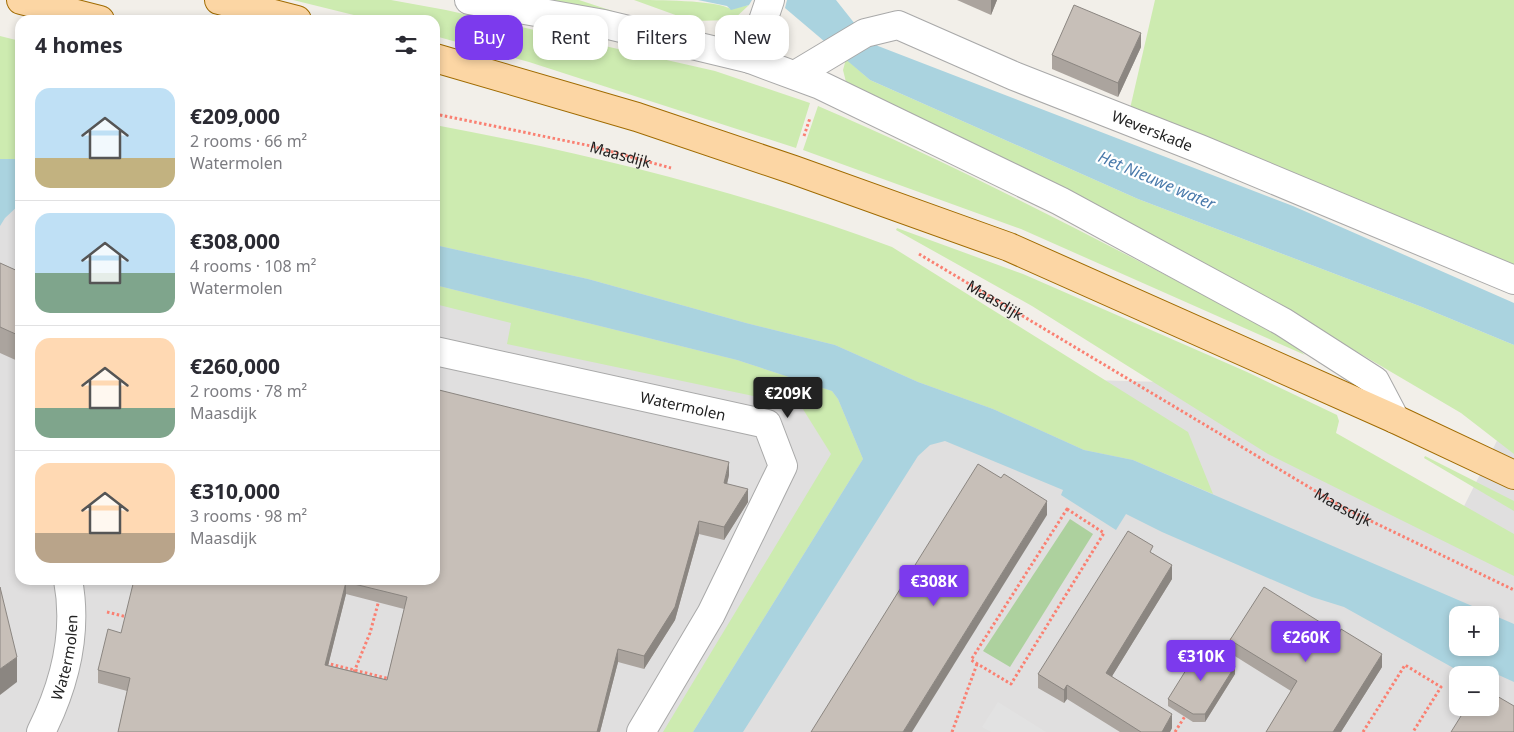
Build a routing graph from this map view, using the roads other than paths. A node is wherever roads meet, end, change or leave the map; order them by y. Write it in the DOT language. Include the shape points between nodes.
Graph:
graph roads {
  1 [pos="21,0"];
  2 [pos="220,0"];
  3 [pos="469,0"];
  4 [pos="770,0"];
  5 [pos="80,15"];
  6 [pos="278,15"];
  7 [pos="765,15"];
  8 [pos="715,51"];
  9 [pos="440,60"];
  10 [pos="753,60"];
  11 [pos="440,72"];
  12 [pos="478,72"];
  13 [pos="795,75"];
  14 [pos="1514,280"];
  15 [pos="440,352"];
  16 [pos="1395,419"];
  17 [pos="1514,475"];
  18 [pos="70,592"];
  19 [pos="42,732"];
  20 [pos="641,732"];
  1 -- 5 [label="main road"];
  2 -- 6 [label="main road"];
  3 -- 8 [label="street" via="604,24"];
  4 -- 7 [label="street"];
  9 -- 12 [label="main road"];
  10 -- 13 [label="street"];
  11 -- 12 [label="main road"];
  12 -- 16 [label="main road" via="637,117 1009,247"];
  13 -- 14 [label="street, Weverskade" via="865,34 898,25 1014,76 1200,149"];
  13 -- 16 [label="street" via="816,98 1060,201 1283,322 1375,381"];
  15 -- 20 [label="street, Watermolen" via="767,424 783,466 711,614"];
  16 -- 17 [label="main road"];
  18 -- 19 [label="street, Watermolen" via="67,666"];
}
